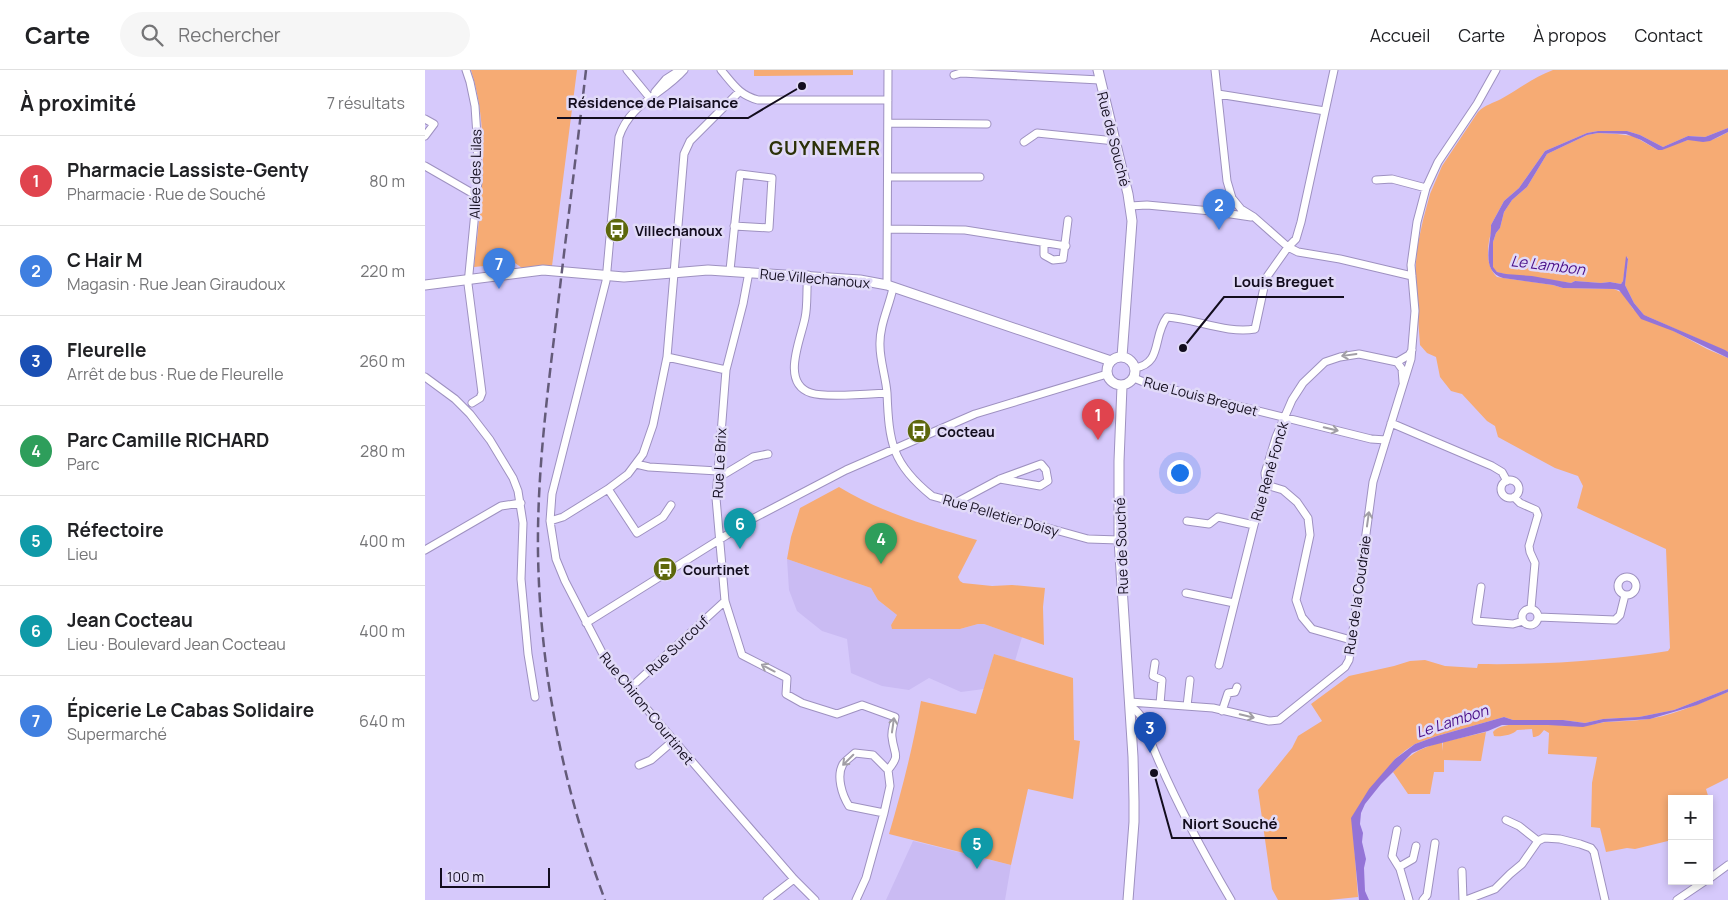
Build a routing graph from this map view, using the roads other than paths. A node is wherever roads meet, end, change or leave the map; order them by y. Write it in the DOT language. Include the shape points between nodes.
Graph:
graph roads {
  1 [pos="466,70"];
  2 [pos="627,70"];
  3 [pos="680,70"];
  4 [pos="684,70"];
  5 [pos="721,70"];
  6 [pos="888,70"];
  7 [pos="1098,70"];
  8 [pos="1215,70"];
  9 [pos="1334,70"];
  10 [pos="1496,70"];
  11 [pos="954,75"];
  12 [pos="1100,80"];
  13 [pos="739,92"];
  14 [pos="1218,94"];
  15 [pos="652,96"];
  16 [pos="888,100"];
  17 [pos="1325,111"];
  18 [pos="425,120"];
  19 [pos="888,123"];
  20 [pos="987,124"];
  21 [pos="425,136"];
  22 [pos="1024,142"];
  23 [pos="1115,142"];
  24 [pos="425,166"];
  25 [pos="888,177"];
  26 [pos="980,177"];
  27 [pos="1375,180"];
  28 [pos="1426,188"];
  29 [pos="477,194"];
  30 [pos="1232,198"];
  31 [pos="1130,206"];
  32 [pos="1211,211"];
  33 [pos="1254,218"];
  34 [pos="1068,220"];
  35 [pos="734,226"];
  36 [pos="888,229"];
  37 [pos="1043,243"];
  38 [pos="1066,246"];
  39 [pos="1288,247"];
  40 [pos="730,270"];
  41 [pos="674,271"];
  42 [pos="749,272"];
  43 [pos="606,276"];
  44 [pos="807,276"];
  45 [pos="1412,276"];
  46 [pos="468,280"];
  47 [pos="425,285"];
  48 [pos="890,287"];
  49 [pos="1412,350"];
  50 [pos="667,357"];
  51 [pos="1122,357"];
  52 [pos="1111,361"];
  53 [pos="1397,362"];
  54 [pos="1135,368"];
  55 [pos="727,370"];
  56 [pos="1107,374"];
  57 [pos="425,377"];
  58 [pos="1134,378"];
  59 [pos="1403,382"];
  60 [pos="1122,386"];
  61 [pos="887,393"];
  62 [pos="472,404"];
  63 [pos="1283,417"];
  64 [pos="1391,423"];
  65 [pos="1386,440"];
  66 [pos="894,448"];
  67 [pos="768,454"];
  68 [pos="636,464"];
  69 [pos="718,474"];
  70 [pos="1000,479"];
  71 [pos="1507,481"];
  72 [pos="1266,482"];
  73 [pos="608,489"];
  74 [pos="1514,497"];
  75 [pos="521,503"];
  76 [pos="955,503"];
  77 [pos="671,505"];
  78 [pos="1187,521"];
  79 [pos="550,522"];
  80 [pos="1253,525"];
  81 [pos="720,539"];
  82 [pos="1119,540"];
  83 [pos="425,550"];
  84 [pos="1481,587"];
  85 [pos="1186,592"];
  86 [pos="1625,595"];
  87 [pos="725,601"];
  88 [pos="1234,603"];
  89 [pos="1531,608"];
  90 [pos="1538,617"];
  91 [pos="1523,621"];
  92 [pos="586,623"];
  93 [pos="1351,640"];
  94 [pos="1155,663"];
  95 [pos="1219,665"];
  96 [pos="1190,680"];
  97 [pos="1237,687"];
  98 [pos="629,689"];
  99 [pos="535,697"];
  100 [pos="1130,704"];
  101 [pos="1160,704"];
  102 [pos="1187,706"];
  103 [pos="1222,710"];
  104 [pos="1131,724"];
  105 [pos="1148,734"];
  106 [pos="673,742"];
  107 [pos="639,766"];
  108 [pos="887,770"];
  109 [pos="884,813"];
  110 [pos="1506,820"];
  111 [pos="1397,830"];
  112 [pos="1539,841"];
  113 [pos="1435,843"];
  114 [pos="1416,846"];
  115 [pos="1728,865"];
  116 [pos="1399,867"];
  117 [pos="1462,871"];
  118 [pos="1713,875"];
  119 [pos="794,878"];
  120 [pos="1699,885"];
  121 [pos="767,900"];
  122 [pos="815,900"];
  123 [pos="856,900"];
  124 [pos="1129,900"];
  125 [pos="1231,900"];
  126 [pos="1409,900"];
  127 [pos="1423,900"];
  128 [pos="1464,900"];
  129 [pos="1605,900"];
  130 [pos="1677,900"];
  1 -- 29 [label="street, Allée des Lilas" via="475,113"];
  2 -- 15 [label="street"];
  3 -- 15 [label="street" via="666,79"];
  4 -- 15 [label="street"];
  5 -- 13 [label="street"];
  6 -- 16 [label="street, Rue Pelletier Doisy"];
  7 -- 12 [label="street, Rue de Souché"];
  8 -- 14 [label="street"];
  9 -- 17 [label="street"];
  10 -- 28 [label="street, Rue de la Coudraie" via="1438,162"];
  11 -- 12 [label="street"];
  12 -- 23 [label="street, Rue de Souché"];
  13 -- 16 [label="street" via="758,100"];
  13 -- 41 [label="street" via="690,141 685,154"];
  14 -- 17 [label="street"];
  14 -- 30 [label="street" via="1227,181"];
  15 -- 43 [label="street, Rue Chiron-Courtinet" via="626,120 619,137"];
  16 -- 19 [label="street, Rue Pelletier Doisy"];
  17 -- 39 [label="street" via="1301,222 1296,239"];
  18 -- 21 [label="street" via="434,124"];
  19 -- 20 [label="street"];
  19 -- 25 [label="street, Rue Pelletier Doisy"];
  22 -- 23 [label="street" via="1037,133"];
  23 -- 31 [label="street, Rue de Souché"];
  24 -- 29 [label="street"];
  25 -- 26 [label="street"];
  25 -- 36 [label="street, Rue Pelletier Doisy"];
  27 -- 28 [label="street" via="1392,179"];
  28 -- 45 [label="street, Rue de la Coudraie" via="1417,222"];
  29 -- 46 [label="street, Allée des Lilas"];
  30 -- 32 [label="street"];
  30 -- 33 [label="street"];
  31 -- 32 [label="street"];
  31 -- 51 [label="street, Rue de Souché"];
  32 -- 33 [label="street"];
  33 -- 39 [label="street"];
  34 -- 38 [label="street"];
  35 -- 35 [label="street" via="740,174 772,178 769,228"];
  35 -- 40 [label="street"];
  36 -- 37 [label="street" via="965,230"];
  36 -- 48 [label="street, Rue Pelletier Doisy"];
  37 -- 38 [label="street"];
  37 -- 38 [label="street" via="1044,255 1053,260 1063,259"];
  39 -- 45 [label="street" via="1304,254"];
  39 -- 54 [label="street" via="1266,278 1255,329 1244,331 1167,317 1158,334 1152,359 1145,366"];
  40 -- 41 [label="street, Rue Villechanoux"];
  40 -- 42 [label="street, Rue Villechanoux"];
  41 -- 43 [label="street, Rue Villechanoux"];
  41 -- 50 [label="street"];
  42 -- 44 [label="street, Rue Villechanoux"];
  42 -- 55 [label="street, Rue Le Brix"];
  43 -- 46 [label="street, Rue Villechanoux" via="543,270"];
  43 -- 79 [label="street, Rue Chiron-Courtinet" via="553,494"];
  44 -- 48 [label="street, Rue Villechanoux" via="860,280"];
  44 -- 61 [label="street" via="806,316 794,366 795,378 801,387 821,395"];
  45 -- 49 [label="street, Rue de la Coudraie" via="1415,312"];
  46 -- 47 [label="street, Rue Villechanoux"];
  46 -- 62 [label="street, Allée des Lilas" via="482,394"];
  48 -- 52 [label="street, Rue Villechanoux"];
  48 -- 61 [label="street, Rue Pelletier Doisy" via="879,348"];
  49 -- 53 [label="street"];
  49 -- 59 [label="street, Rue de la Coudraie" via="1409,371"];
  50 -- 55 [label="street"];
  50 -- 68 [label="street" via="653,425"];
  51 -- 52 [label="street"];
  51 -- 54 [label="street" via="1129,359"];
  52 -- 56 [label="street"];
  53 -- 59 [label="street" via="1402,369"];
  53 -- 63 [label="street, Rue René Fonck, one-way" via="1359,354 1325,362 1303,383"];
  54 -- 58 [label="street"];
  55 -- 69 [label="street, Rue Le Brix"];
  56 -- 60 [label="street" via="1113,383"];
  56 -- 66 [label="street" via="975,414"];
  57 -- 75 [label="street" via="463,406 490,440 513,478"];
  58 -- 60 [label="street"];
  58 -- 63 [label="street, Rue Louis Breguet"];
  59 -- 64 [label="street, Rue de la Coudraie"];
  60 -- 82 [label="street, Rue de Souché"];
  61 -- 66 [label="street, Rue Pelletier Doisy"];
  63 -- 65 [label="street, Rue Louis Breguet, one-way"];
  63 -- 72 [label="street, Rue René Fonck" via="1265,473"];
  64 -- 65 [label="street, Rue de la Coudraie"];
  64 -- 71 [label="street" via="1492,466 1502,472"];
  93 -- 65 [label="street, Rue de la Coudraie, one-way" via="1373,482"];
  66 -- 76 [label="street, Rue Pelletier Doisy" via="903,468 916,482 932,496"];
  66 -- 81 [label="street" via="806,490"];
  67 -- 69 [label="street" via="753,457"];
  68 -- 69 [label="street"];
  68 -- 73 [label="street"];
  69 -- 81 [label="street, Rue Le Brix" via="716,498"];
  70 -- 70 [label="street" via="1041,464 1048,480 1040,486"];
  70 -- 76 [label="street"];
  71 -- 74 [label="street" via="1517,484 1518,493"];
  71 -- 74 [label="street" via="1502,486 1503,494"];
  72 -- 80 [label="street, Rue René Fonck"];
  72 -- 93 [label="street" via="1283,490 1308,518 1310,535 1296,600 1302,617 1312,629"];
  73 -- 77 [label="street" via="637,533 663,517"];
  73 -- 79 [label="street" via="563,518"];
  74 -- 89 [label="street" via="1520,504 1536,510 1538,515 1529,546 1535,563"];
  75 -- 83 [label="street" via="501,506"];
  75 -- 99 [label="street" via="521,579 527,654"];
  76 -- 82 [label="street, Rue Pelletier Doisy" via="1088,539"];
  78 -- 80 [label="street" via="1209,524 1218,517"];
  79 -- 92 [label="street, Rue Chiron-Courtinet" via="556,559"];
  80 -- 88 [label="street, Rue René Fonck"];
  81 -- 87 [label="street, Rue Le Brix"];
  81 -- 92 [label="street"];
  82 -- 100 [label="street, Rue de Souché"];
  84 -- 91 [label="street" via="1476,621 1513,624"];
  85 -- 88 [label="street"];
  86 -- 90 [label="street" via="1620,615 1615,620"];
  87 -- 98 [label="street, Rue Surcouf"];
  108 -- 87 [label="street, Rue Le Brix, one-way" via="896,756 891,736 895,717 862,705 837,714 802,703 786,694 787,678 743,655"];
  88 -- 95 [label="street, Rue René Fonck"];
  89 -- 90 [label="street"];
  89 -- 91 [label="street" via="1523,611"];
  90 -- 91 [label="street" via="1532,625"];
  92 -- 98 [label="street, Rue Chiron-Courtinet" via="608,664"];
  103 -- 93 [label="street, Rue de la Coudraie, one-way" via="1269,721 1279,720 1345,666 1349,660"];
  94 -- 101 [label="street" via="1153,676 1163,680"];
  96 -- 102 [label="street"];
  97 -- 103 [label="street" via="1235,692 1228,693"];
  98 -- 106 [label="street, Rue Chiron-Courtinet"];
  100 -- 101 [label="street, Rue de la Coudraie"];
  100 -- 104 [label="street, Rue de Souché"];
  100 -- 105 [label="street" via="1143,718"];
  101 -- 102 [label="street, Rue de la Coudraie"];
  102 -- 103 [label="street, Rue de la Coudraie"];
  104 -- 105 [label="street"];
  104 -- 124 [label="street, Rue de Souché" via="1134,822"];
  105 -- 125 [label="street" via="1177,802"];
  106 -- 107 [label="street"];
  106 -- 119 [label="street, Rue Chiron-Courtinet"];
  108 -- 109 [label="street" via="890,786"];
  108 -- 109 [label="street, one-way" via="873,755 855,753 843,764 839,778 849,806"];
  109 -- 123 [label="street" via="867,878"];
  110 -- 112 [label="street"];
  111 -- 116 [label="street" via="1392,856"];
  112 -- 128 [label="street" via="1522,864 1495,889"];
  112 -- 129 [label="street" via="1544,838 1560,839 1591,848 1595,852"];
  113 -- 127 [label="street" via="1427,895"];
  114 -- 116 [label="street" via="1413,859"];
  115 -- 118 [label="street"];
  116 -- 126 [label="street"];
  117 -- 128 [label="street"];
  119 -- 121 [label="street"];
  119 -- 122 [label="street, Rue Chiron-Courtinet"];
  120 -- 130 [label="street"];
}
